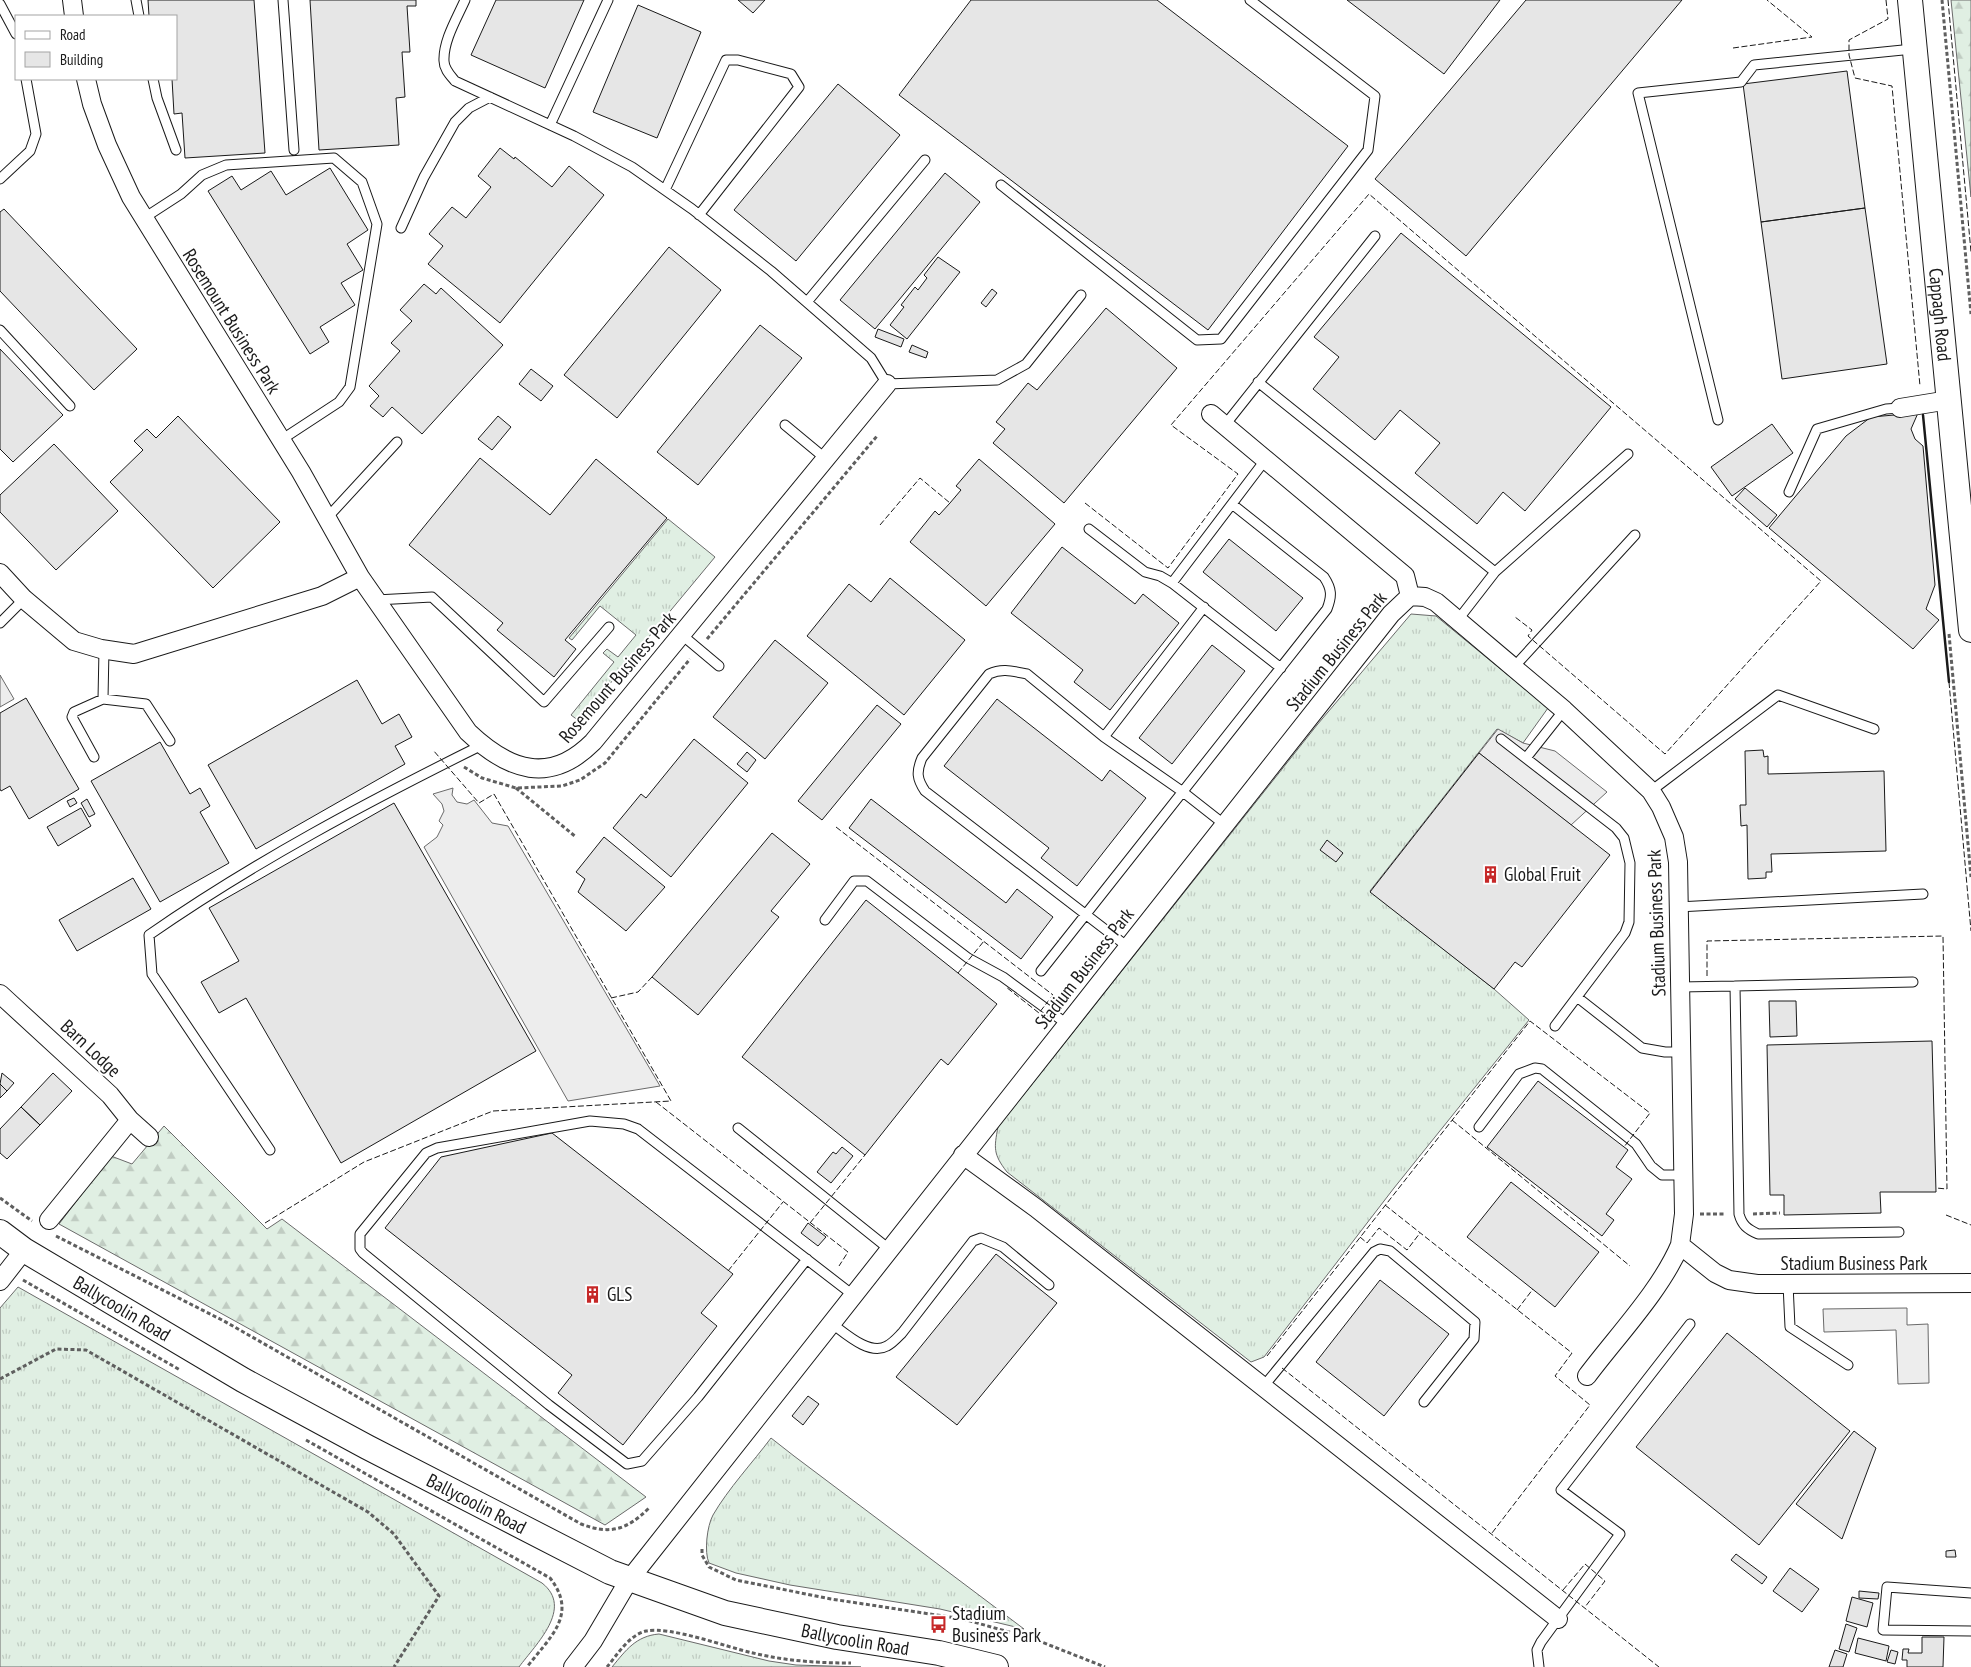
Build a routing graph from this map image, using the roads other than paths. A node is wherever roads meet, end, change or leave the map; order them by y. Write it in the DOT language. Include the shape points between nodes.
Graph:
graph roads {
  1 [pos="72,0"];
  2 [pos="136,0"];
  3 [pos="284,0"];
  4 [pos="464,0"];
  5 [pos="608,0"];
  6 [pos="1250,0"];
  7 [pos="1910,0"];
  8 [pos="0,4"];
  9 [pos="74,15"];
  10 [pos="139,15"];
  11 [pos="15,32"];
  12 [pos="1915,48"];
  13 [pos="26,80"];
  14 [pos="86,80"];
  15 [pos="153,80"];
  16 [pos="490,97"];
  17 [pos="550,125"];
  18 [pos="176,150"];
  19 [pos="294,150"];
  20 [pos="925,160"];
  21 [pos="0,179"];
  22 [pos="1002,185"];
  23 [pos="664,190"];
  24 [pos="699,215"];
  25 [pos="144,218"];
  26 [pos="401,228"];
  27 [pos="1375,236"];
  28 [pos="1081,295"];
  29 [pos="807,302"];
  30 [pos="0,330"];
  31 [pos="1258,382"];
  32 [pos="887,384"];
  33 [pos="1949,400"];
  34 [pos="70,406"];
  35 [pos="1900,408"];
  36 [pos="1218,419"];
  37 [pos="1718,420"];
  38 [pos="785,425"];
  39 [pos="281,440"];
  40 [pos="397,442"];
  41 [pos="1628,454"];
  42 [pos="826,459"];
  43 [pos="1266,459"];
  44 [pos="1789,492"];
  45 [pos="1232,504"];
  46 [pos="327,518"];
  47 [pos="1089,529"];
  48 [pos="1634,535"];
  49 [pos="1495,572"];
  50 [pos="0,574"];
  51 [pos="360,577"];
  52 [pos="1172,583"];
  53 [pos="1410,596"];
  54 [pos="24,599"];
  55 [pos="376,600"];
  56 [pos="1204,607"];
  57 [pos="1457,621"];
  58 [pos="0,623"];
  59 [pos="609,627"];
  60 [pos="1971,630"];
  61 [pos="682,636"];
  62 [pos="104,649"];
  63 [pos="719,666"];
  64 [pos="1281,668"];
  65 [pos="1514,668"];
  66 [pos="103,699"];
  67 [pos="1564,710"];
  68 [pos="1874,729"];
  69 [pos="1104,737"];
  70 [pos="1501,739"];
  71 [pos="170,741"];
  72 [pos="482,745"];
  73 [pos="94,757"];
  74 [pos="1526,758"];
  75 [pos="1651,791"];
  76 [pos="1183,792"];
  77 [pos="1225,825"];
  78 [pos="1923,894"];
  79 [pos="1678,907"];
  80 [pos="1086,914"];
  81 [pos="826,920"];
  82 [pos="1128,946"];
  83 [pos="1041,971"];
  84 [pos="1913,982"];
  85 [pos="1735,986"];
  86 [pos="1680,987"];
  87 [pos="0,994"];
  88 [pos="1577,997"];
  89 [pos="1067,1024"];
  90 [pos="1554,1026"];
  91 [pos="1681,1052"];
  92 [pos="130,1120"];
  93 [pos="1478,1127"];
  94 [pos="738,1128"];
  95 [pos="149,1137"];
  96 [pos="270,1150"];
  97 [pos="963,1155"];
  98 [pos="1684,1175"];
  99 [pos="45,1226"];
  100 [pos="0,1232"];
  101 [pos="1899,1232"];
  102 [pos="1680,1245"];
  103 [pos="889,1249"];
  104 [pos="24,1250"];
  105 [pos="807,1259"];
  106 [pos="4,1276"];
  107 [pos="1788,1284"];
  108 [pos="1971,1284"];
  109 [pos="1049,1285"];
  110 [pos="853,1295"];
  111 [pos="831,1323"];
  112 [pos="1690,1324"];
  113 [pos="1848,1365"];
  114 [pos="1587,1376"];
  115 [pos="1263,1387"];
  116 [pos="1424,1402"];
  117 [pos="629,1580"];
  118 [pos="1971,1593"];
  119 [pos="1558,1620"];
  120 [pos="1971,1632"];
  121 [pos="573,1667"];
  122 [pos="996,1667"];
  123 [pos="1539,1667"];
  1 -- 9 [label="street"];
  2 -- 10 [label="lane"];
  3 -- 19 [label="lane"];
  4 -- 16 [label="lane" via="444,61 447,72 455,81"];
  5 -- 17 [label="lane"];
  6 -- 22 [label="lane" via="1374,96 1368,150 1221,339 1197,340"];
  7 -- 12 [label="street, Cappagh Road"];
  8 -- 11 [label="lane"];
  12 -- 33 [label="street, Cappagh Road"];
  12 -- 37 [label="lane" via="1754,65 1741,82 1638,93"];
  13 -- 21 [label="lane" via="36,134 30,151"];
  14 -- 25 [label="street, Rosemount Business Park" via="107,145"];
  15 -- 18 [label="lane"];
  16 -- 17 [label="lane"];
  16 -- 26 [label="lane" via="469,108 455,122 424,177"];
  17 -- 23 [label="lane" via="632,168"];
  20 -- 29 [label="lane"];
  23 -- 24 [label="lane"];
  23 -- 24 [label="lane" via="726,60 738,60 791,74 799,88"];
  24 -- 29 [label="lane"];
  25 -- 39 [label="street, Rosemount Business Park"];
  25 -- 39 [label="lane" via="181,194 202,175 226,165 334,158 362,182 377,224 350,387 339,402"];
  27 -- 31 [label="lane"];
  28 -- 32 [label="lane" via="1026,364 997,380"];
  29 -- 32 [label="lane" via="871,358"];
  30 -- 34 [label="lane"];
  31 -- 36 [label="lane"];
  31 -- 49 [label="lane"];
  32 -- 42 [label="street, Rosemount Business Park"];
  33 -- 35 [label="street"];
  33 -- 60 [label="street, Cappagh Road"];
  35 -- 44 [label="lane" via="1817,429"];
  36 -- 43 [label="street"];
  38 -- 42 [label="lane"];
  39 -- 46 [label="street, Rosemount Business Park"];
  40 -- 46 [label="lane"];
  41 -- 49 [label="lane"];
  42 -- 61 [label="street, Rosemount Business Park"];
  43 -- 45 [label="lane"];
  43 -- 53 [label="street" via="1405,576"];
  45 -- 52 [label="lane"];
  45 -- 64 [label="lane" via="1324,577 1331,588 1327,609"];
  46 -- 51 [label="street, Rosemount Business Park"];
  47 -- 52 [label="lane" via="1146,572"];
  48 -- 65 [label="lane"];
  49 -- 57 [label="lane"];
  50 -- 54 [label="street"];
  51 -- 55 [label="street, Rosemount Business Park"];
  51 -- 62 [label="street" via="322,596 134,654"];
  52 -- 56 [label="lane"];
  53 -- 57 [label="street, Stadium Business Park" via="1436,602"];
  53 -- 77 [label="street, Stadium Business Park" via="1391,614"];
  54 -- 58 [label="lane"];
  54 -- 62 [label="street" via="74,641"];
  55 -- 59 [label="lane" via="432,597 544,702"];
  55 -- 72 [label="street, Rosemount Business Park" via="468,732"];
  56 -- 64 [label="lane"];
  56 -- 69 [label="lane"];
  57 -- 65 [label="street, Stadium Business Park"];
  61 -- 63 [label="lane"];
  61 -- 72 [label="street, Rosemount Business Park" via="578,757 561,766 528,768 510,762"];
  62 -- 66 [label="lane"];
  64 -- 76 [label="lane"];
  65 -- 67 [label="street, Stadium Business Park"];
  66 -- 71 [label="lane" via="146,704"];
  66 -- 73 [label="lane" via="74,712 72,717"];
  67 -- 74 [label="lane"];
  67 -- 75 [label="street, Stadium Business Park"];
  68 -- 75 [label="lane" via="1778,695"];
  69 -- 76 [label="lane"];
  69 -- 80 [label="lane" via="1026,674 1000,670 989,674 922,758 918,768 918,780 925,791"];
  70 -- 74 [label="lane"];
  72 -- 96 [label="lane" via="410,780 214,890 149,935 152,974"];
  74 -- 88 [label="lane" via="1616,828 1627,847 1630,862 1629,922 1625,933"];
  75 -- 79 [label="street, Stadium Business Park" via="1674,837 1678,862"];
  76 -- 77 [label="lane"];
  76 -- 80 [label="lane"];
  77 -- 82 [label="street, Stadium Business Park"];
  78 -- 79 [label="lane"];
  79 -- 86 [label="street, Stadium Business Park"];
  80 -- 82 [label="lane"];
  80 -- 83 [label="lane"];
  81 -- 89 [label="lane" via="854,881 867,881 968,958 1003,977"];
  82 -- 89 [label="street, Stadium Business Park"];
  84 -- 85 [label="lane"];
  85 -- 86 [label="lane"];
  85 -- 101 [label="lane" via="1739,1214 1742,1223 1758,1234"];
  86 -- 91 [label="street, Stadium Business Park"];
  87 -- 92 [label="street, Barn Lodge" via="110,1095"];
  88 -- 90 [label="lane"];
  88 -- 91 [label="lane" via="1642,1048"];
  89 -- 97 [label="street, Stadium Business Park"];
  91 -- 98 [label="street, Stadium Business Park"];
  92 -- 95 [label="street, Barn Lodge"];
  92 -- 99 [label="street"];
  93 -- 98 [label="lane" via="1519,1074 1534,1068 1542,1069 1636,1144 1651,1166 1662,1175"];
  94 -- 103 [label="lane"];
  97 -- 103 [label="street, Stadium Business Park"];
  97 -- 115 [label="street" via="1036,1208"];
  98 -- 102 [label="street, Stadium Business Park" via="1684,1223"];
  100 -- 104 [label="street, Ballycoolin Road"];
  102 -- 107 [label="street, Stadium Business Park" via="1714,1273 1729,1280"];
  102 -- 114 [label="street" via="1654,1288"];
  103 -- 110 [label="street, Stadium Business Park"];
  104 -- 106 [label="street"];
  104 -- 117 [label="street, Ballycoolin Road" via="243,1380"];
  105 -- 105 [label="lane" via="638,1129 624,1124 590,1121 437,1148 426,1153 360,1234 359,1242 363,1253 549,1405 627,1464 642,1461 698,1397"];
  105 -- 110 [label="lane"];
  107 -- 108 [label="street, Stadium Business Park"];
  107 -- 113 [label="lane" via="1790,1327"];
  109 -- 111 [label="lane" via="1002,1247 981,1238 973,1241 889,1346 880,1349 866,1346"];
  110 -- 111 [label="street, Stadium Business Park"];
  111 -- 117 [label="street, Stadium Business Park"];
  112 -- 119 [label="lane" via="1561,1490 1620,1534"];
  115 -- 116 [label="lane" via="1380,1248 1390,1251 1475,1322 1474,1339"];
  115 -- 119 [label="street"];
  117 -- 121 [label="street, Stadium Business Park" via="593,1641"];
  117 -- 122 [label="street, Ballycoolin Road" via="725,1613 837,1637 939,1653"];
  118 -- 120 [label="lane" via="1887,1587 1883,1630"];
  119 -- 123 [label="lane" via="1538,1650"];
}
